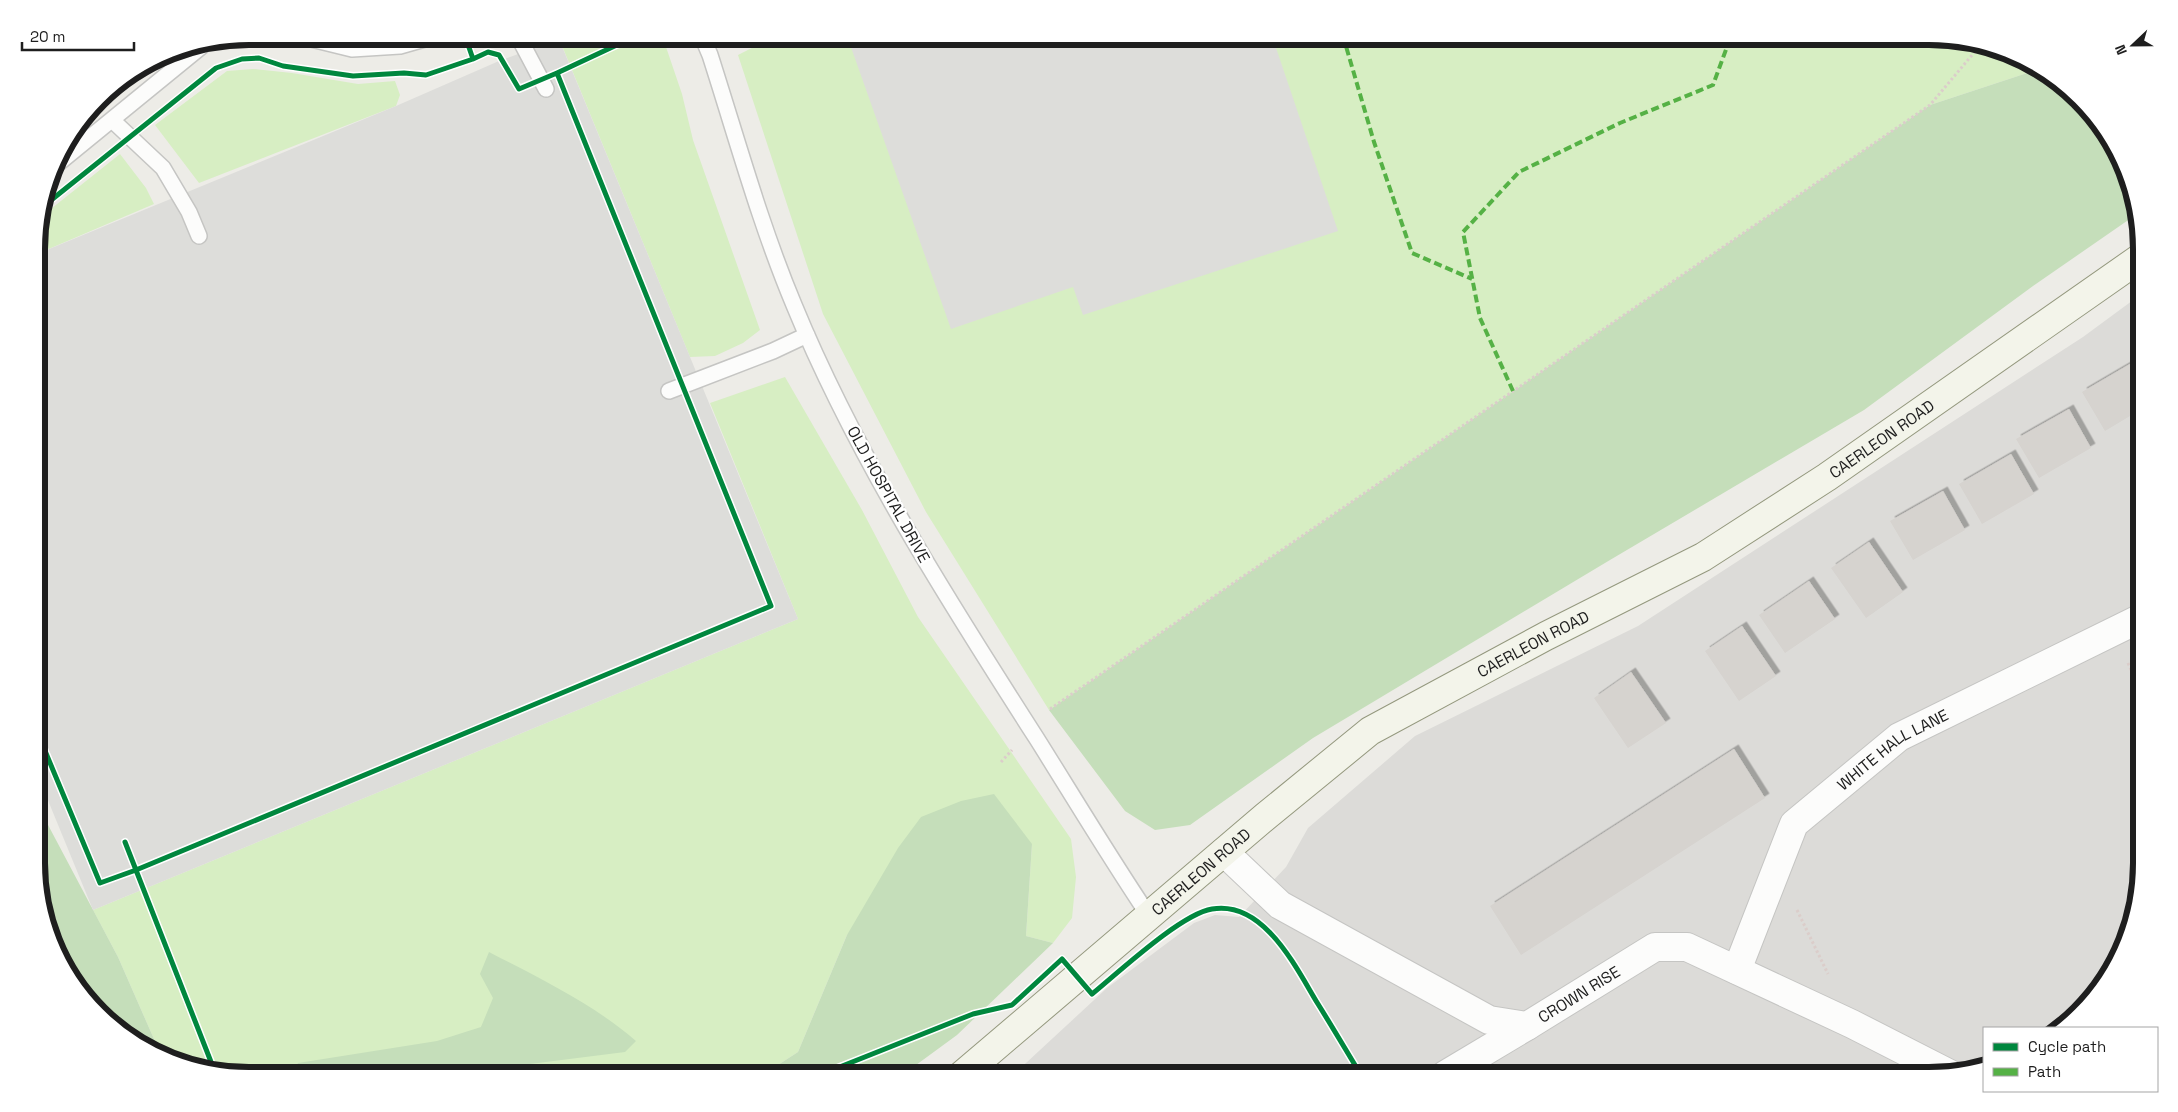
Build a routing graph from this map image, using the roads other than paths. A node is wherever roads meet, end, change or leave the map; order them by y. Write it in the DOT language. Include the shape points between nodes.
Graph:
graph roads {
  1 [pos="336,45"];
  2 [pos="404,45"];
  3 [pos="523,45"];
  4 [pos="706,45"];
  5 [pos="194,53"];
  6 [pos="546,89"];
  7 [pos="112,120"];
  8 [pos="68,156"];
  9 [pos="200,236"];
  10 [pos="2133,263"];
  11 [pos="807,335"];
  12 [pos="669,392"];
  13 [pos="2133,622"];
  14 [pos="1224,852"];
  15 [pos="1149,916"];
  16 [pos="1737,970"];
  17 [pos="1526,1026"];
  18 [pos="972,1067"];
  19 [pos="1460,1067"];
  20 [pos="1936,1067"];
  1 -- 2 [label="lane" via="352,49"];
  3 -- 6 [label="lane"];
  4 -- 11 [label="lane, OLD HOSPITAL DRIVE" via="771,245"];
  5 -- 7 [label="lane"];
  7 -- 8 [label="lane"];
  7 -- 9 [label="lane" via="163,168"];
  10 -- 14 [label="main road, CAERLEON ROAD" via="1827,476 1703,557 1546,636 1370,731"];
  11 -- 12 [label="lane"];
  11 -- 15 [label="lane, OLD HOSPITAL DRIVE" via="885,489 956,611"];
  13 -- 16 [label="street, WHITE HALL LANE" via="1899,737 1794,824"];
  14 -- 15 [label="main road, CAERLEON ROAD"];
  14 -- 17 [label="street, CROWN RISE" via="1280,905 1489,1020"];
  15 -- 18 [label="main road, CAERLEON ROAD"];
  16 -- 17 [label="street, CROWN RISE" via="1687,947 1656,947"];
  16 -- 20 [label="street, CROWN RISE"];
  17 -- 19 [label="street"];
}
